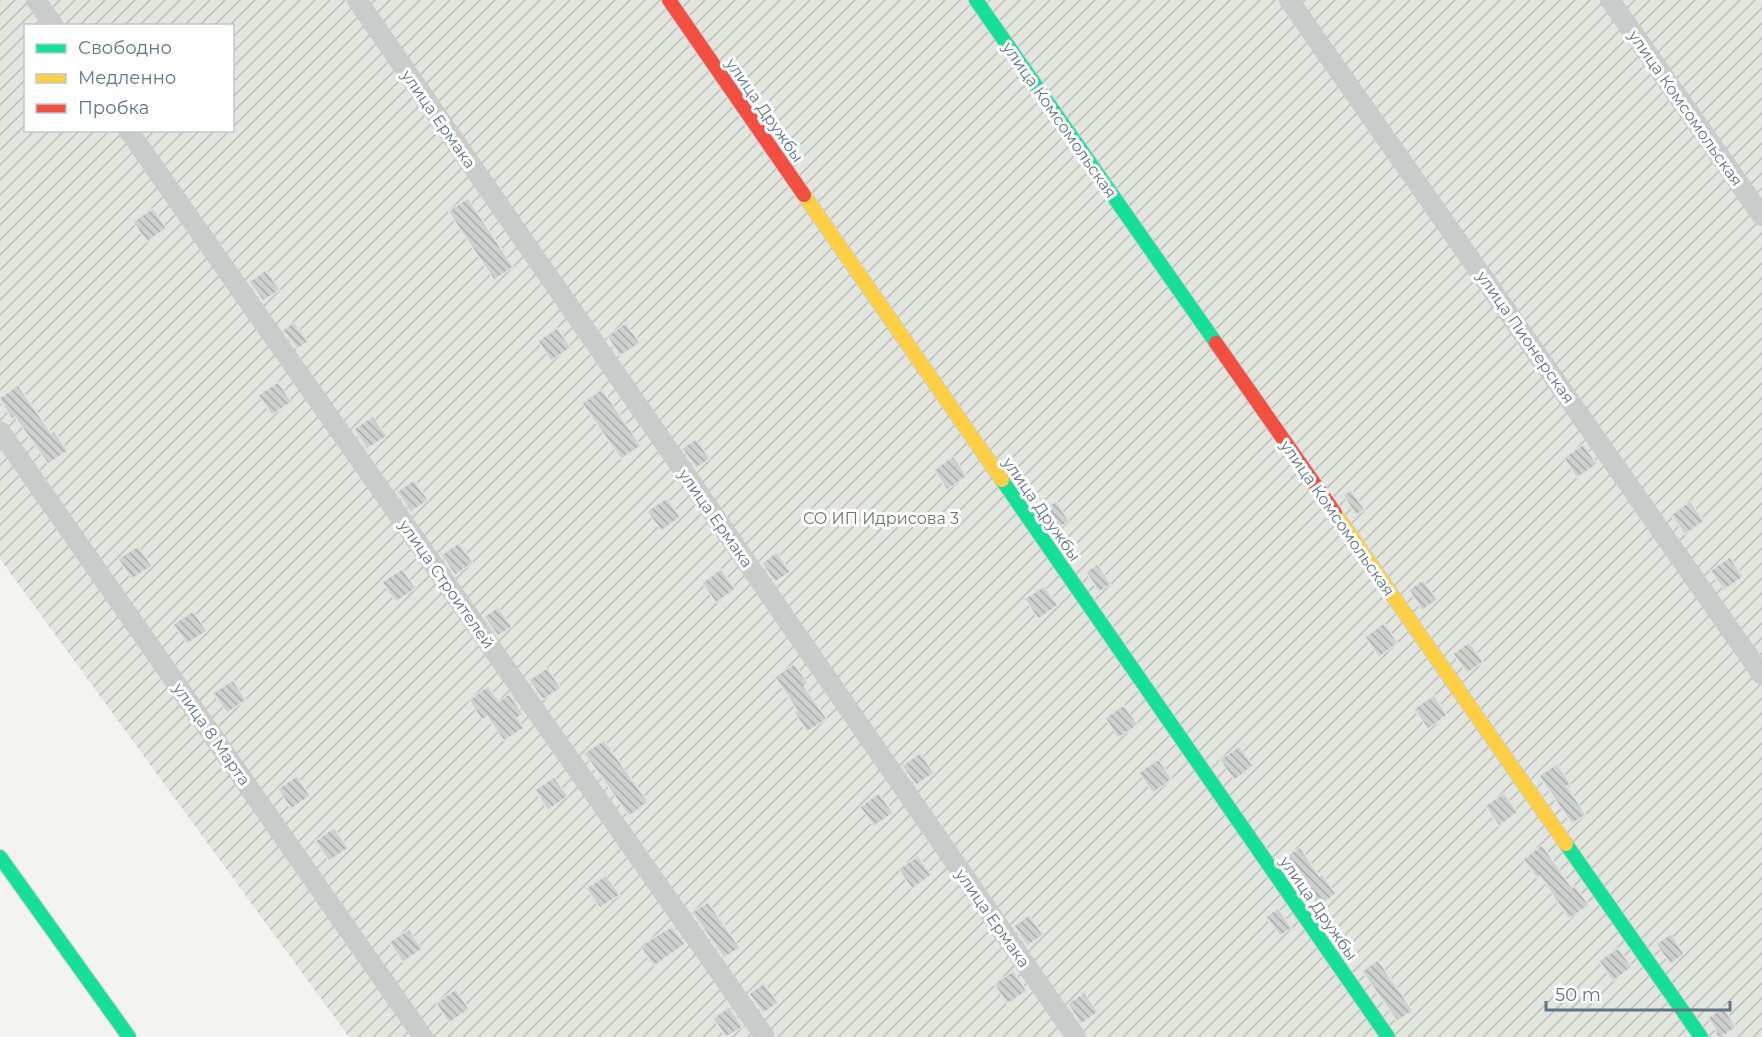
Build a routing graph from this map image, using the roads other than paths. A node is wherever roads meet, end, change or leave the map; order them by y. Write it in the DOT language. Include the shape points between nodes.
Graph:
graph roads {
  1 [pos="36,0"];
  2 [pos="357,0"];
  3 [pos="669,0"];
  4 [pos="976,0"];
  5 [pos="1289,0"];
  6 [pos="1610,0"];
  7 [pos="53,24"];
  8 [pos="129,132"];
  9 [pos="1762,216"];
  10 [pos="0,431"];
  11 [pos="1762,675"];
  12 [pos="0,857"];
  13 [pos="129,1037"];
  14 [pos="423,1037"];
  15 [pos="765,1037"];
  16 [pos="1076,1037"];
  17 [pos="1388,1037"];
  18 [pos="1701,1037"];
  1 -- 7 [label="street"];
  2 -- 16 [label="street, улица Ермака"];
  3 -- 17 [label="street, улица Дружбы"];
  4 -- 18 [label="street, улица Комсомольская"];
  5 -- 11 [label="street, улица Пионерская"];
  6 -- 9 [label="street, улица Комсомольская"];
  8 -- 15 [label="street, улица Строителей"];
  10 -- 14 [label="street, улица 8 Марта"];
  12 -- 13 [label="street"];
}
